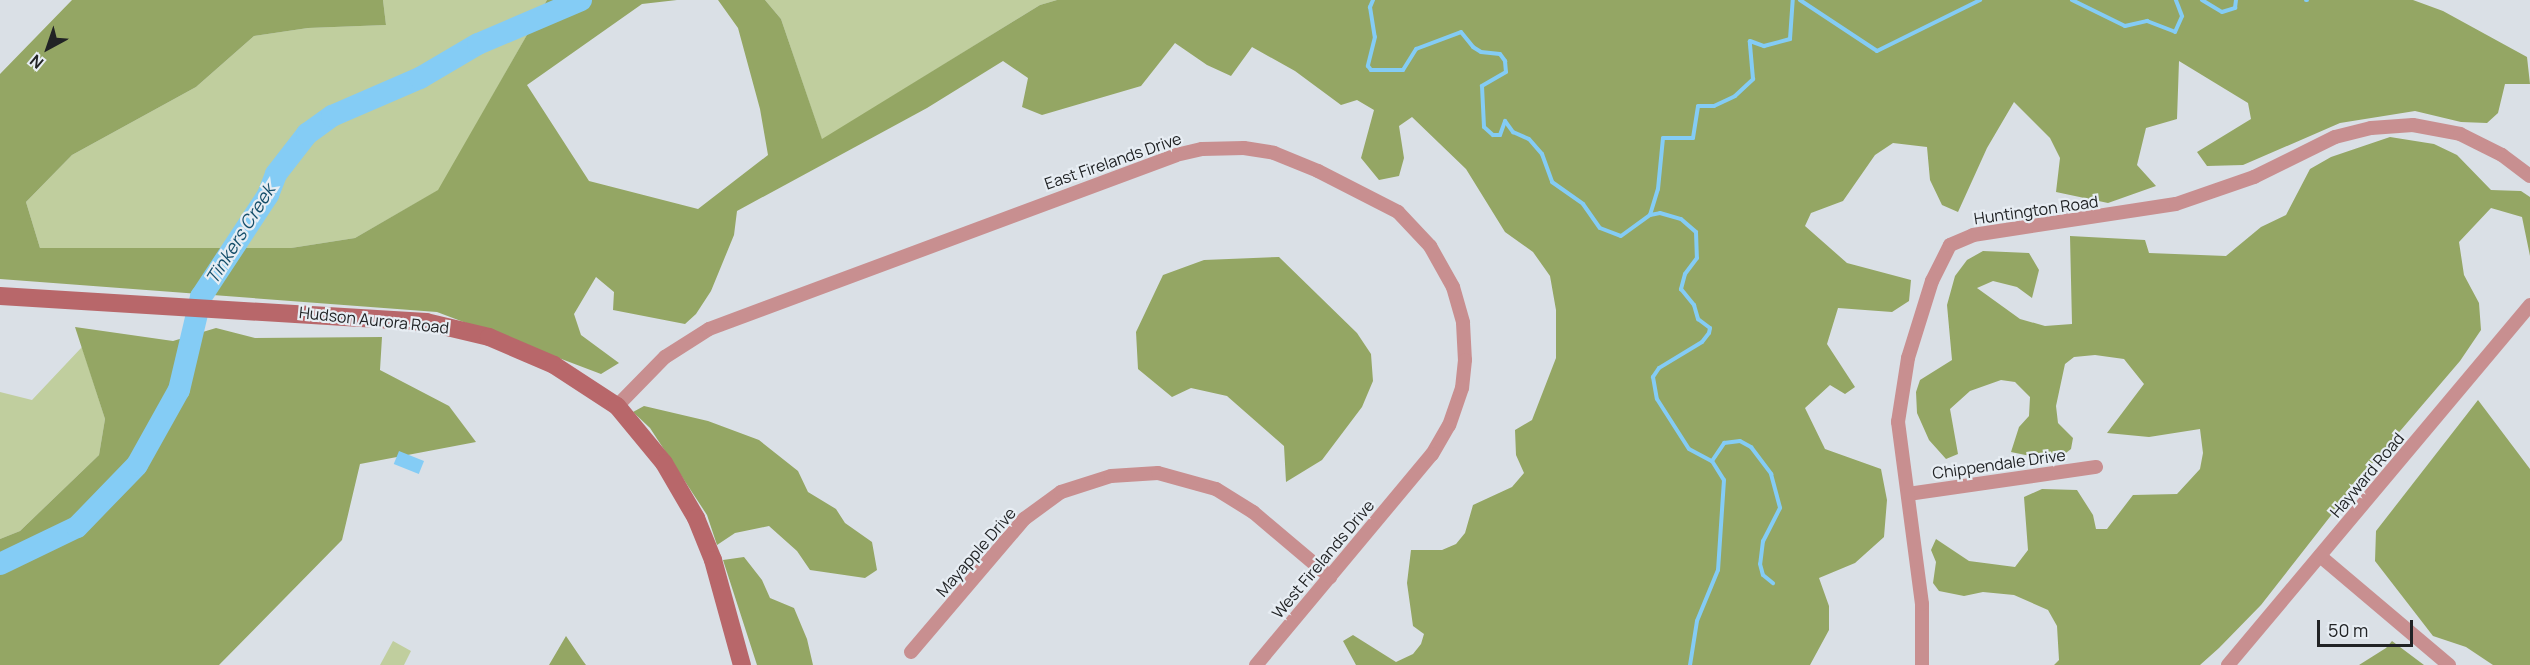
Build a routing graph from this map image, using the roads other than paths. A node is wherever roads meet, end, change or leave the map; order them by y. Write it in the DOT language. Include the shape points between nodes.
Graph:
graph roads {
  1 [pos="2530,176"];
  2 [pos="0,296"];
  3 [pos="2530,305"];
  4 [pos="617,406"];
  5 [pos="2096,467"];
  6 [pos="1415,474"];
  7 [pos="1908,494"];
  8 [pos="2320,556"];
  9 [pos="1330,577"];
  10 [pos="911,652"];
  11 [pos="742,665"];
  12 [pos="1256,665"];
  13 [pos="1922,665"];
  14 [pos="2228,665"];
  15 [pos="2449,665"];
  1 -- 7 [label="street, Huntington Road" via="2502,155 2460,134 2413,125 2371,128 2335,137 2245,181 2176,204 1960,238 1940,260 1901,391 1898,422"];
  2 -- 4 [label="street, Hudson Aurora Road" via="370,317 451,327 529,353"];
  3 -- 8 [label="street, Hayward Road"];
  4 -- 6 [label="street, East Firelands Drive" via="665,357 709,329 1176,154 1244,148 1274,153 1371,195 1416,229 1441,263 1463,323 1462,388 1449,425"];
  4 -- 11 [label="street, Hudson Aurora Road" via="664,463 696,518"];
  5 -- 7 [label="street, Chippendale Drive"];
  6 -- 9 [label="street, West Firelands Drive"];
  7 -- 13 [label="street, Huntington Road" via="1923,616"];
  8 -- 14 [label="street, Hayward Road"];
  8 -- 15 [label="street"];
  9 -- 10 [label="street, Mayapple Drive" via="1253,512 1216,489 1158,474 1111,476 1061,492 1024,519"];
  9 -- 12 [label="street, West Firelands Drive"];
}
